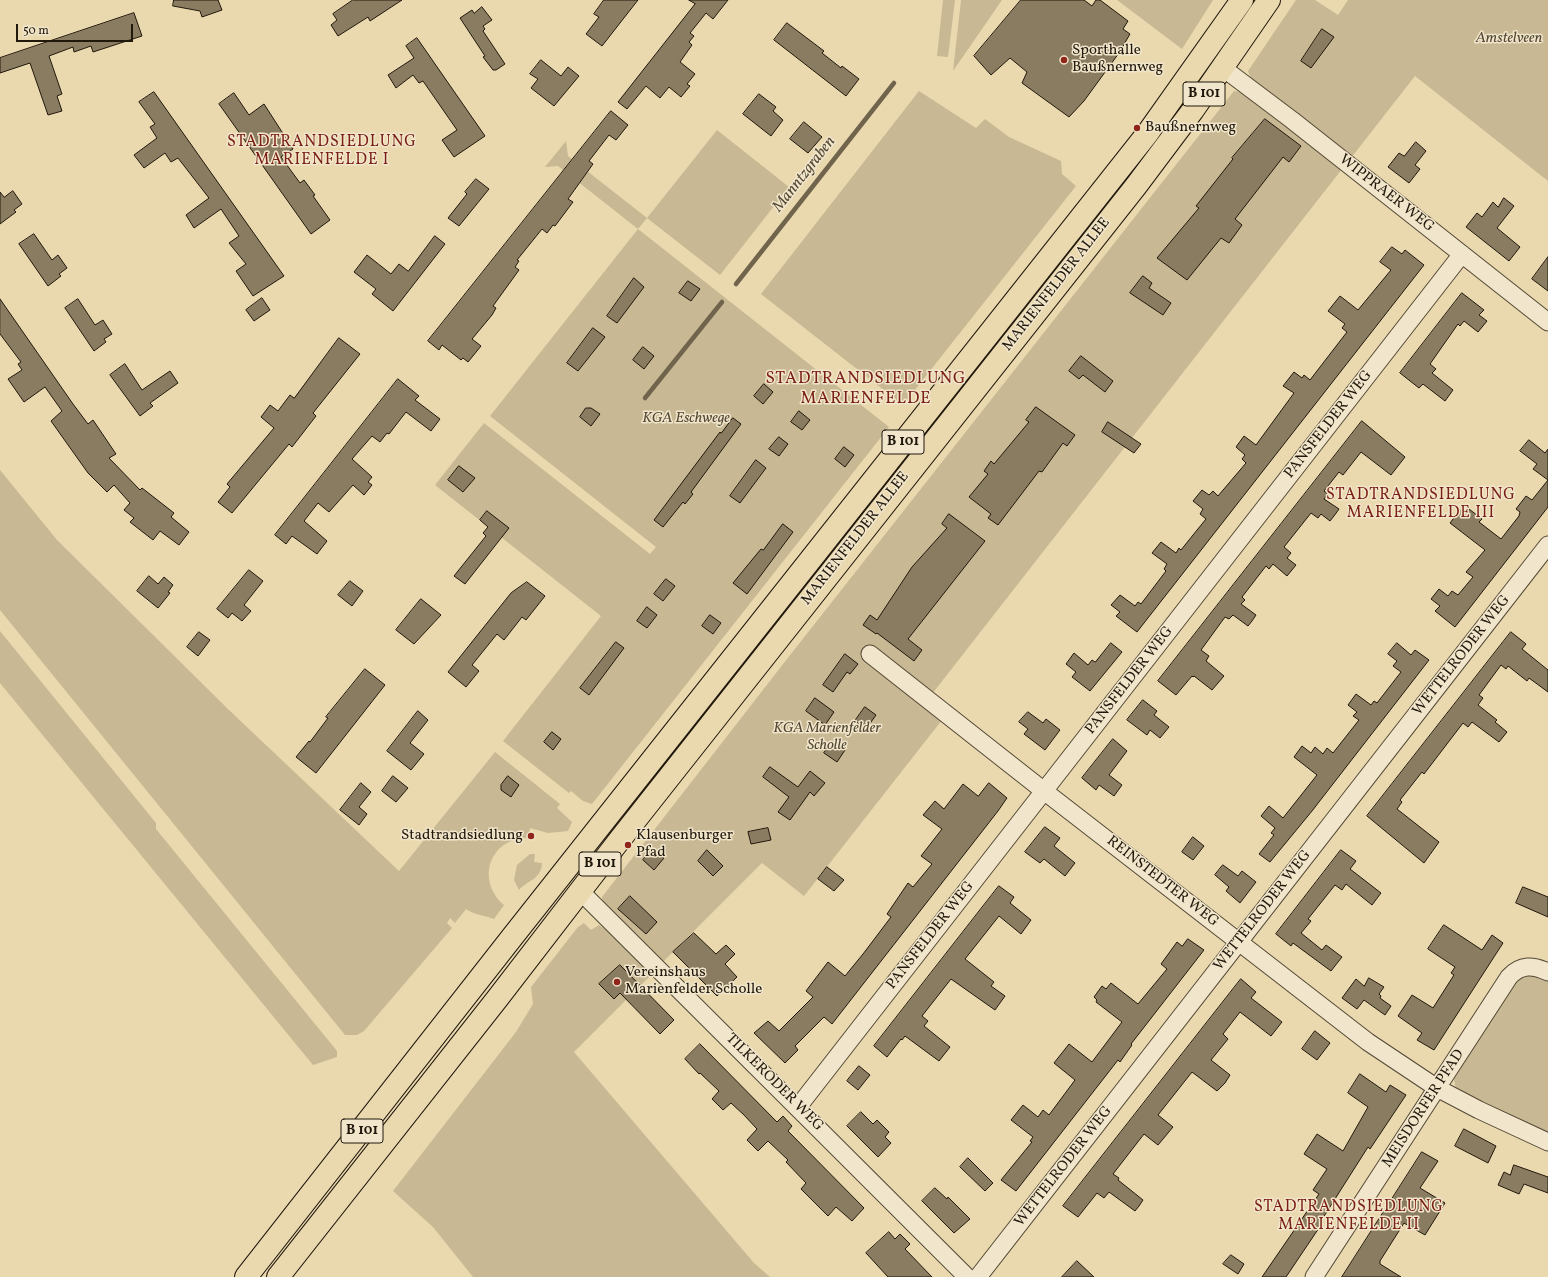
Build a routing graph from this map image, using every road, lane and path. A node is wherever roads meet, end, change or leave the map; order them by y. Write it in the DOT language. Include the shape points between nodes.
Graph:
graph roads {
  1 [pos="1242,0"];
  2 [pos="1269,0"];
  3 [pos="1223,68"];
  4 [pos="1462,254"];
  5 [pos="1548,322"];
  6 [pos="1548,545"];
  7 [pos="870,654"];
  8 [pos="1044,791"];
  9 [pos="580,891"];
  10 [pos="1238,942"];
  11 [pos="1548,972"];
  12 [pos="1437,1088"];
  13 [pos="798,1107"];
  14 [pos="1548,1142"];
  15 [pos="246,1277"];
  16 [pos="278,1277"];
  17 [pos="967,1277"];
  18 [pos="978,1277"];
  19 [pos="1314,1277"];
  1 -- 15 [label="main road, MARIENFELDER ALLEE / B 101" via="1147,134"];
  2 -- 3 [label="main road, MARIENFELDER ALLEE / B 101"];
  3 -- 4 [label="street, WIPPRAER WEG"];
  3 -- 9 [label="main road, MARIENFELDER ALLEE / B 101" via="1136,186"];
  4 -- 5 [label="street, WIPPRAER WEG"];
  4 -- 8 [label="street, PANSFELDER WEG"];
  6 -- 10 [label="street, WETTELRODER WEG"];
  7 -- 8 [label="street, REINSTEDTER WEG"];
  8 -- 10 [label="street, REINSTEDTER WEG"];
  8 -- 13 [label="street, PANSFELDER WEG"];
  9 -- 13 [label="street, TILKERODER WEG"];
  9 -- 16 [label="main road, MARIENFELDER ALLEE / B 101"];
  10 -- 12 [label="street, REINSTEDTER WEG" via="1368,1042"];
  10 -- 18 [label="street, WETTELRODER WEG"];
  11 -- 12 [label="street, MEISDORFER PFAD" via="1534,966 1515,971 1509,977"];
  12 -- 14 [label="street, REINSTEDTER WEG"];
  12 -- 19 [label="street, MEISDORFER PFAD"];
  13 -- 17 [label="street, TILKERODER WEG"];
}
